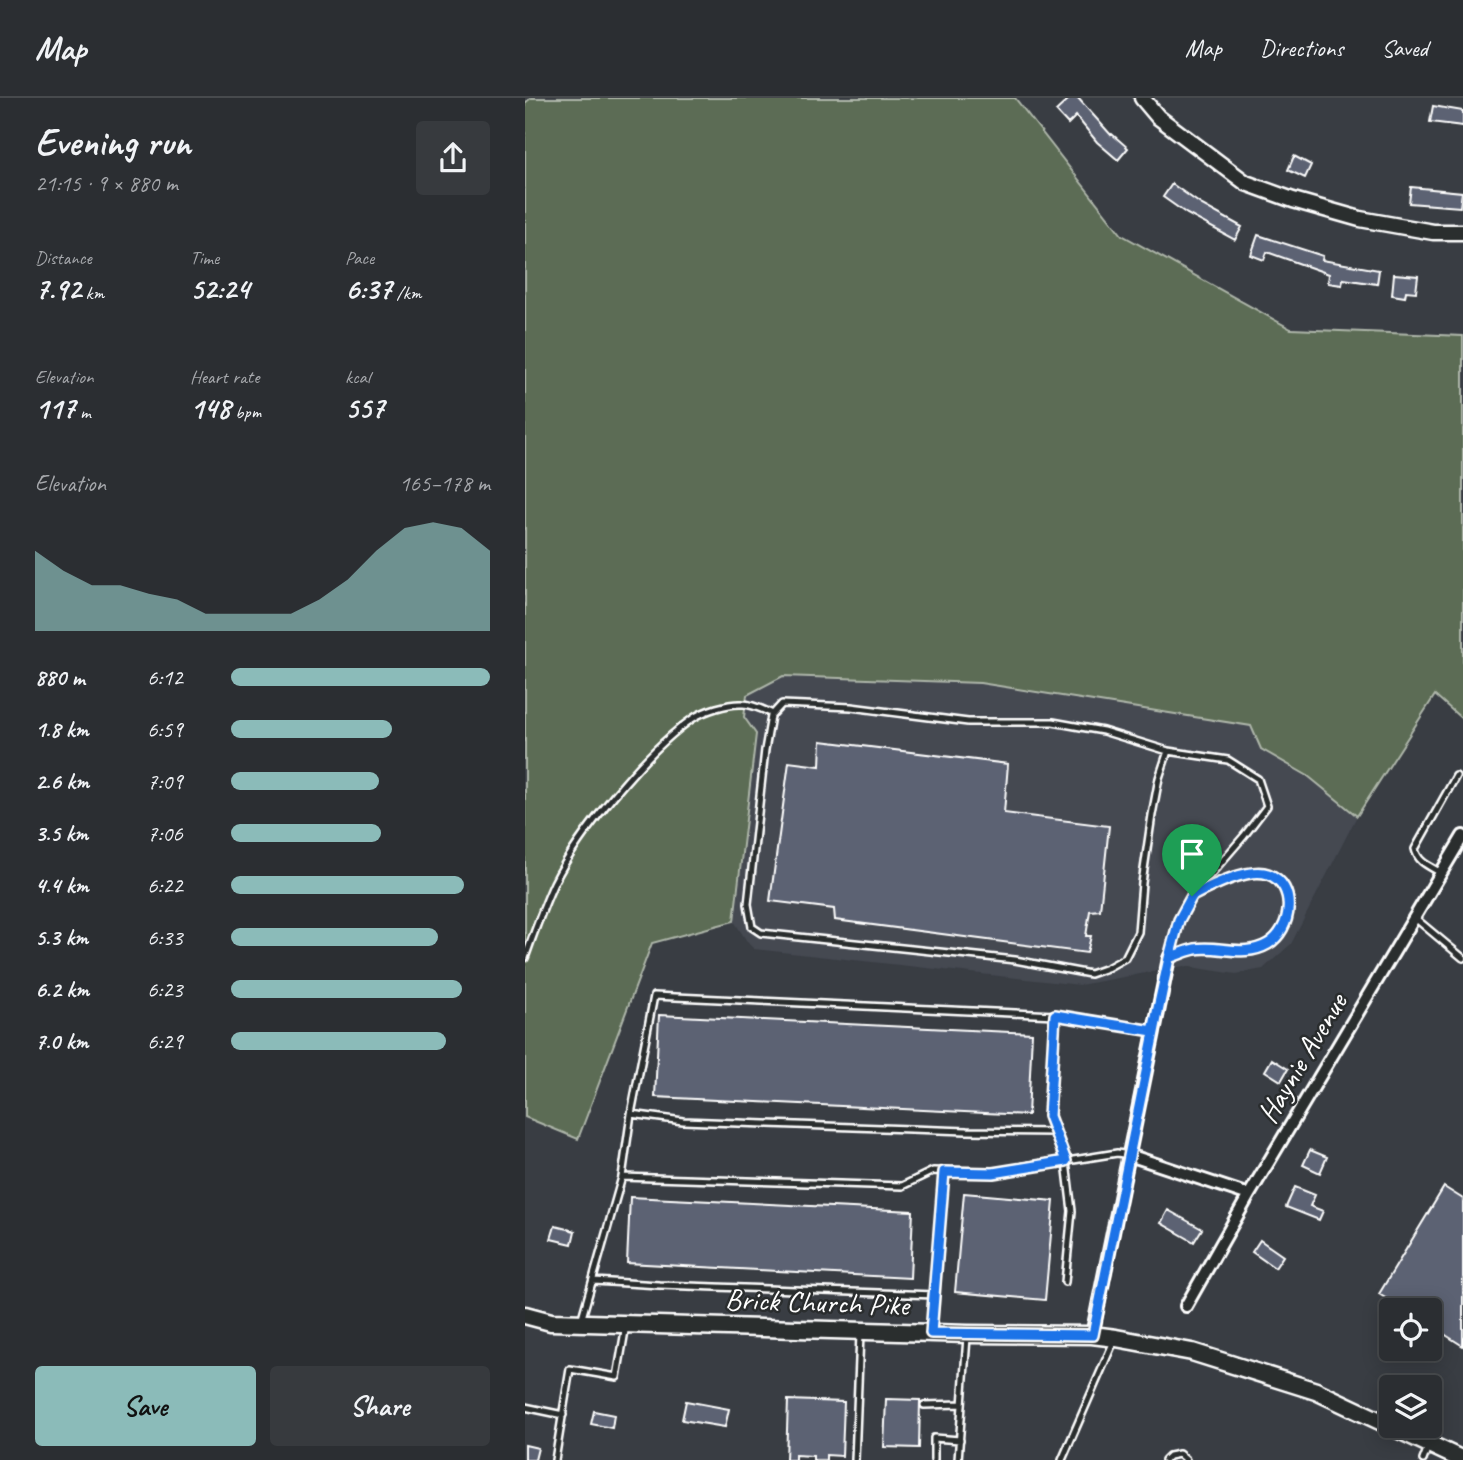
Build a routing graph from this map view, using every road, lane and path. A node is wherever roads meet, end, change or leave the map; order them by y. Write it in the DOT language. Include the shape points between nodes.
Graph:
graph roads {
  1 [pos="1142,98"];
  2 [pos="1463,232"];
  3 [pos="773,714"];
  4 [pos="1168,751"];
  5 [pos="1456,776"];
  6 [pos="1462,840"];
  7 [pos="1441,873"];
  8 [pos="1192,896"];
  9 [pos="1415,918"];
  10 [pos="525,958"];
  11 [pos="1169,958"];
  12 [pos="1463,958"];
  13 [pos="1055,1015"];
  14 [pos="1153,1031"];
  15 [pos="631,1114"];
  16 [pos="1055,1132"];
  17 [pos="1129,1155"];
  18 [pos="1066,1161"];
  19 [pos="944,1172"];
  20 [pos="622,1177"];
  21 [pos="1249,1195"];
  22 [pos="594,1281"];
  23 [pos="1065,1282"];
  24 [pos="935,1295"];
  25 [pos="1186,1306"];
  26 [pos="525,1315"];
  27 [pos="580,1323"];
  28 [pos="626,1325"];
  29 [pos="860,1331"];
  30 [pos="931,1333"];
  31 [pos="968,1334"];
  32 [pos="1093,1335"];
  33 [pos="1116,1338"];
  34 [pos="962,1404"];
  35 [pos="924,1405"];
  36 [pos="525,1407"];
  37 [pos="563,1415"];
  38 [pos="960,1440"];
  39 [pos="1426,1452"];
  40 [pos="555,1460"];
  41 [pos="855,1460"];
  42 [pos="934,1460"];
  43 [pos="958,1460"];
  44 [pos="1062,1460"];
  45 [pos="1165,1460"];
  46 [pos="1186,1460"];
  47 [pos="1463,1460"];
  1 -- 2 [label="street" via="1158,117 1246,183 1360,219 1433,232"];
  3 -- 4 [label="lane" via="782,704 808,704 968,722 1053,722"];
  3 -- 4 [label="lane" via="748,904 752,927 761,933 1015,960 1090,974 1125,958 1138,932 1152,815"];
  3 -- 10 [label="lane" via="743,704 722,708 694,717 666,739 574,848 554,884"];
  4 -- 8 [label="lane" via="1228,760 1258,779 1267,806"];
  5 -- 7 [label="lane" via="1415,849 1421,862"];
  6 -- 7 [label="street, Haynie Avenue"];
  7 -- 9 [label="street, Haynie Avenue"];
  8 -- 11 [label="lane" via="1179,920"];
  8 -- 11 [label="lane" via="1213,884 1258,872 1277,879 1289,907 1284,927 1261,947 1241,952 1195,949"];
  9 -- 12 [label="lane"];
  9 -- 21 [label="street, Haynie Avenue"];
  11 -- 14 [label="street"];
  13 -- 14 [label="lane"];
  13 -- 15 [label="lane" via="654,996"];
  13 -- 16 [label="lane" via="1049,1116"];
  14 -- 17 [label="street"];
  15 -- 16 [label="lane" via="683,1121"];
  15 -- 20 [label="lane"];
  16 -- 18 [label="lane"];
  17 -- 18 [label="lane"];
  17 -- 21 [label="street"];
  17 -- 32 [label="street"];
  18 -- 19 [label="lane" via="993,1173"];
  18 -- 23 [label="lane" via="1072,1211"];
  19 -- 20 [label="lane" via="933,1171 902,1186"];
  19 -- 24 [label="lane"];
  20 -- 22 [label="lane"];
  21 -- 25 [label="street, Haynie Avenue"];
  22 -- 24 [label="lane"];
  22 -- 27 [label="lane"];
  24 -- 30 [label="lane"];
  26 -- 27 [label="main road, Brick Church Pike"];
  27 -- 28 [label="main road, Brick Church Pike"];
  28 -- 29 [label="main road, Brick Church Pike"];
  28 -- 37 [label="lane" via="617,1377 570,1369"];
  29 -- 30 [label="main road, Brick Church Pike"];
  29 -- 41 [label="lane"];
  30 -- 31 [label="main road, Brick Church Pike"];
  31 -- 32 [label="main road, Brick Church Pike"];
  31 -- 34 [label="lane"];
  32 -- 33 [label="main road, Brick Church Pike"];
  33 -- 39 [label="main road, Brick Church Pike" via="1192,1352 1316,1391"];
  33 -- 44 [label="lane"];
  34 -- 35 [label="lane"];
  34 -- 38 [label="lane"];
  36 -- 37 [label="lane"];
  37 -- 40 [label="lane"];
  38 -- 42 [label="lane" via="934,1438"];
  38 -- 43 [label="lane"];
  39 -- 47 [label="main road, Brick Church Pike"];
  45 -- 46 [label="lane" via="1179,1454"];
}
